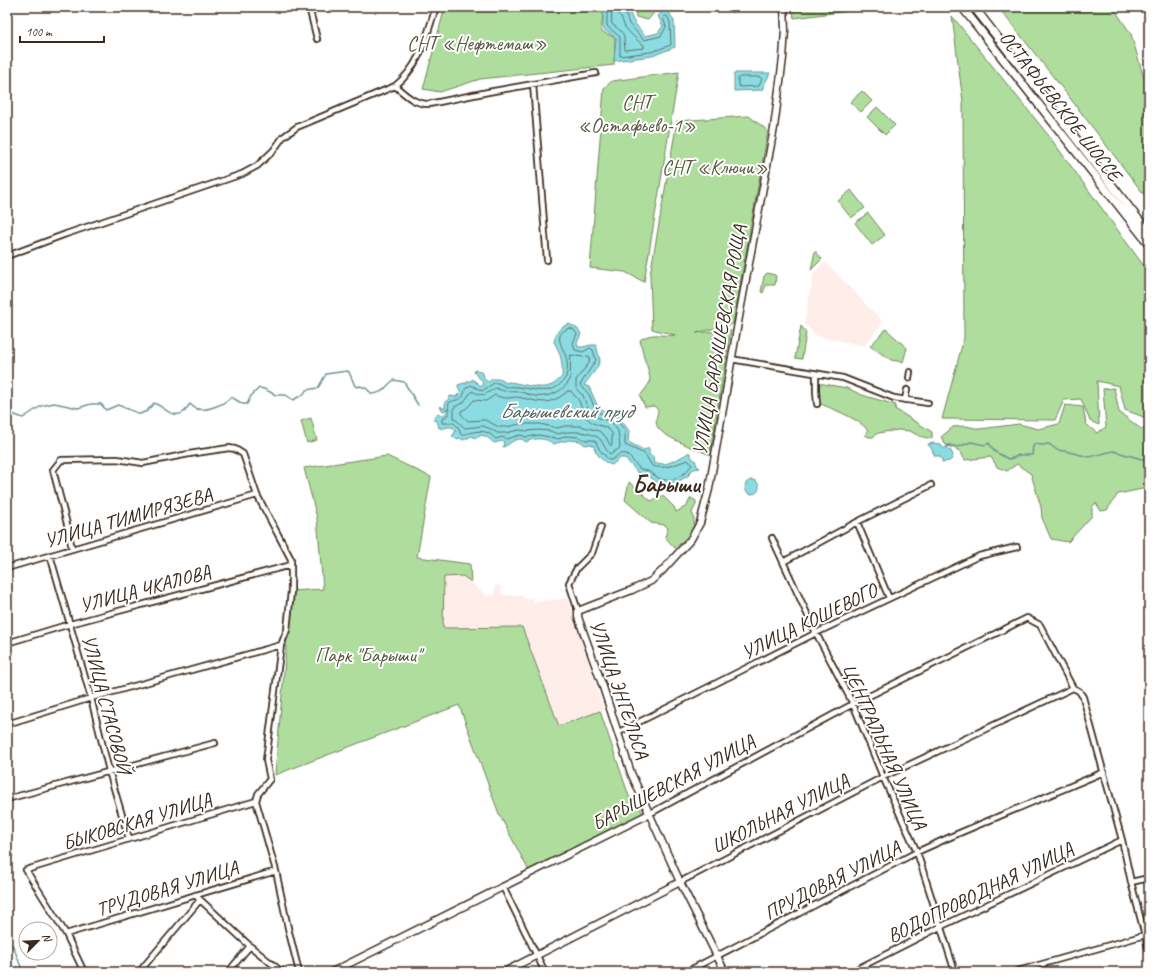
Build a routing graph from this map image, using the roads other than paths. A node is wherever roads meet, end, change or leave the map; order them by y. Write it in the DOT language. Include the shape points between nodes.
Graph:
graph roads {
  1 [pos="309,7"];
  2 [pos="436,7"];
  3 [pos="784,7"];
  4 [pos="962,7"];
  5 [pos="974,7"];
  6 [pos="317,39"];
  7 [pos="596,73"];
  8 [pos="533,84"];
  9 [pos="395,86"];
  10 [pos="1149,233"];
  11 [pos="1149,244"];
  12 [pos="7,256"];
  13 [pos="548,260"];
  14 [pos="732,360"];
  15 [pos="910,372"];
  16 [pos="816,374"];
  17 [pos="909,378"];
  18 [pos="907,390"];
  19 [pos="905,400"];
  20 [pos="928,403"];
  21 [pos="817,404"];
  22 [pos="931,485"];
  23 [pos="257,495"];
  24 [pos="857,522"];
  25 [pos="601,527"];
  26 [pos="772,538"];
  27 [pos="1017,547"];
  28 [pos="72,549"];
  29 [pos="50,555"];
  30 [pos="783,562"];
  31 [pos="291,565"];
  32 [pos="7,568"];
  33 [pos="889,598"];
  34 [pos="578,611"];
  35 [pos="70,624"];
  36 [pos="816,633"];
  37 [pos="7,643"];
  38 [pos="281,645"];
  39 [pos="1073,688"];
  40 [pos="91,698"];
  41 [pos="853,704"];
  42 [pos="7,724"];
  43 [pos="619,732"];
  44 [pos="215,743"];
  45 [pos="109,772"];
  46 [pos="1104,772"];
  47 [pos="883,777"];
  48 [pos="7,799"];
  49 [pos="256,801"];
  50 [pos="649,814"];
  51 [pos="128,839"];
  52 [pos="1122,840"];
  53 [pos="917,852"];
  54 [pos="276,871"];
  55 [pos="1149,878"];
  56 [pos="680,882"];
  57 [pos="1131,882"];
  58 [pos="503,887"];
  59 [pos="196,895"];
  60 [pos="200,900"];
  61 [pos="940,927"];
  62 [pos="66,934"];
  63 [pos="1145,935"];
  64 [pos="250,946"];
  65 [pos="1149,951"];
  66 [pos="536,955"];
  67 [pos="717,956"];
  68 [pos="84,972"];
  69 [pos="139,972"];
  70 [pos="228,972"];
  71 [pos="282,972"];
  72 [pos="299,972"];
  73 [pos="332,972"];
  74 [pos="504,972"];
  75 [pos="545,972"];
  76 [pos="686,972"];
  77 [pos="725,972"];
  78 [pos="851,972"];
  79 [pos="954,972"];
  80 [pos="1014,972"];
  1 -- 6 [label="street"];
  2 -- 9 [label="street" via="420,55 408,74"];
  3 -- 14 [label="street, УЛИЦА БАРЫШЕВСКАЯ РОЩА" via="783,52 774,128"];
  4 -- 11 [label="main road, ОСТАФЬЕВСКОЕ ШОССЕ"];
  5 -- 10 [label="main road, ОСТАФЬЕВСКОЕ ШОССЕ"];
  7 -- 8 [label="street"];
  8 -- 9 [label="street" via="429,104 420,104"];
  8 -- 13 [label="street"];
  9 -- 12 [label="street" via="297,127 283,137 274,151 257,166 242,174"];
  14 -- 16 [label="street"];
  14 -- 34 [label="street, УЛИЦА БАРЫШЕВСКАЯ РОЩА" via="705,510 691,539 651,580"];
  15 -- 17 [label="street"];
  16 -- 19 [label="street" via="843,378"];
  16 -- 21 [label="street"];
  18 -- 19 [label="street"];
  19 -- 20 [label="street"];
  22 -- 24 [label="street"];
  23 -- 28 [label="street, УЛИЦА ТИМИРЯЗЕВА"];
  23 -- 28 [label="street" via="244,454 235,449 143,463 117,459 61,460 53,470"];
  23 -- 31 [label="street" via="291,559"];
  24 -- 30 [label="street"];
  24 -- 33 [label="street"];
  25 -- 34 [label="street, УЛИЦА ЭНГЕЛЬСА" via="592,553 576,568 569,584"];
  26 -- 30 [label="street, ЦЕНТРАЛЬНАЯ УЛИЦА"];
  27 -- 33 [label="street, УЛИЦА КОШЕВОГО" via="979,556"];
  28 -- 29 [label="street, УЛИЦА ТИМИРЯЗЕВА"];
  29 -- 32 [label="street, УЛИЦА ТИМИРЯЗЕВА"];
  29 -- 35 [label="street, УЛИЦА СТАСОВОЙ"];
  30 -- 36 [label="street, ЦЕНТРАЛЬНАЯ УЛИЦА"];
  31 -- 35 [label="street, УЛИЦА ЧКАЛОВА"];
  31 -- 38 [label="street" via="287,630"];
  33 -- 36 [label="street, УЛИЦА КОШЕВОГО"];
  34 -- 43 [label="street, УЛИЦА ЭНГЕЛЬСА"];
  35 -- 37 [label="street, УЛИЦА ЧКАЛОВА"];
  35 -- 40 [label="street, УЛИЦА СТАСОВОЙ"];
  36 -- 41 [label="street, ЦЕНТРАЛЬНАЯ УЛИЦА"];
  36 -- 43 [label="street, УЛИЦА КОШЕВОГО"];
  38 -- 40 [label="street"];
  38 -- 49 [label="street" via="266,760 270,780 258,794"];
  39 -- 41 [label="street, БАРЫШЕВСКАЯ УЛИЦА" via="1040,625 1027,618"];
  39 -- 46 [label="street" via="1083,697"];
  39 -- 47 [label="street, ШКОЛЬНАЯ УЛИЦА"];
  40 -- 42 [label="street"];
  40 -- 45 [label="street, УЛИЦА СТАСОВОЙ"];
  41 -- 47 [label="street, ЦЕНТРАЛЬНАЯ УЛИЦА"];
  41 -- 50 [label="street, БАРЫШЕВСКАЯ УЛИЦА"];
  43 -- 50 [label="street, УЛИЦА ЭНГЕЛЬСА" via="631,773"];
  44 -- 45 [label="street"];
  45 -- 48 [label="street"];
  45 -- 51 [label="street, УЛИЦА СТАСОВОЙ"];
  46 -- 52 [label="street"];
  46 -- 53 [label="street, ПРУДОВАЯ УЛИЦА"];
  47 -- 53 [label="street, ЦЕНТРАЛЬНАЯ УЛИЦА"];
  47 -- 56 [label="street, ШКОЛЬНАЯ УЛИЦА"];
  49 -- 51 [label="street, БЫКОВСКАЯ УЛИЦА"];
  49 -- 54 [label="street"];
  50 -- 56 [label="street, УЛИЦА ЭНГЕЛЬСА"];
  50 -- 58 [label="street, БАРЫШЕВСКАЯ УЛИЦА"];
  51 -- 62 [label="street, БЫКОВСКАЯ УЛИЦА" via="26,870"];
  52 -- 57 [label="street"];
  52 -- 61 [label="street, ВОДОПРОВОДНАЯ УЛИЦА"];
  53 -- 61 [label="street, ЦЕНТРАЛЬНАЯ УЛИЦА"];
  53 -- 67 [label="street, ПРУДОВАЯ УЛИЦА"];
  54 -- 59 [label="street, ТРУДОВАЯ УЛИЦА"];
  54 -- 72 [label="street"];
  55 -- 57 [label="street"];
  56 -- 66 [label="street, ШКОЛЬНАЯ УЛИЦА"];
  56 -- 67 [label="street, УЛИЦА ЭНГЕЛЬСА"];
  57 -- 63 [label="street"];
  58 -- 66 [label="street"];
  58 -- 73 [label="street, БАРЫШЕВСКАЯ УЛИЦА"];
  59 -- 60 [label="street"];
  59 -- 62 [label="street, ТРУДОВАЯ УЛИЦА"];
  60 -- 64 [label="street"];
  60 -- 69 [label="street"];
  61 -- 78 [label="street, ВОДОПРОВОДНАЯ УЛИЦА"];
  61 -- 79 [label="street, ЦЕНТРАЛЬНАЯ УЛИЦА"];
  62 -- 68 [label="street"];
  63 -- 65 [label="street"];
  63 -- 80 [label="street"];
  64 -- 70 [label="street"];
  64 -- 71 [label="street"];
  66 -- 74 [label="street, ШКОЛЬНАЯ УЛИЦА"];
  66 -- 75 [label="street"];
  67 -- 76 [label="street, ПРУДОВАЯ УЛИЦА"];
  67 -- 77 [label="street, УЛИЦА ЭНГЕЛЬСА"];
}
